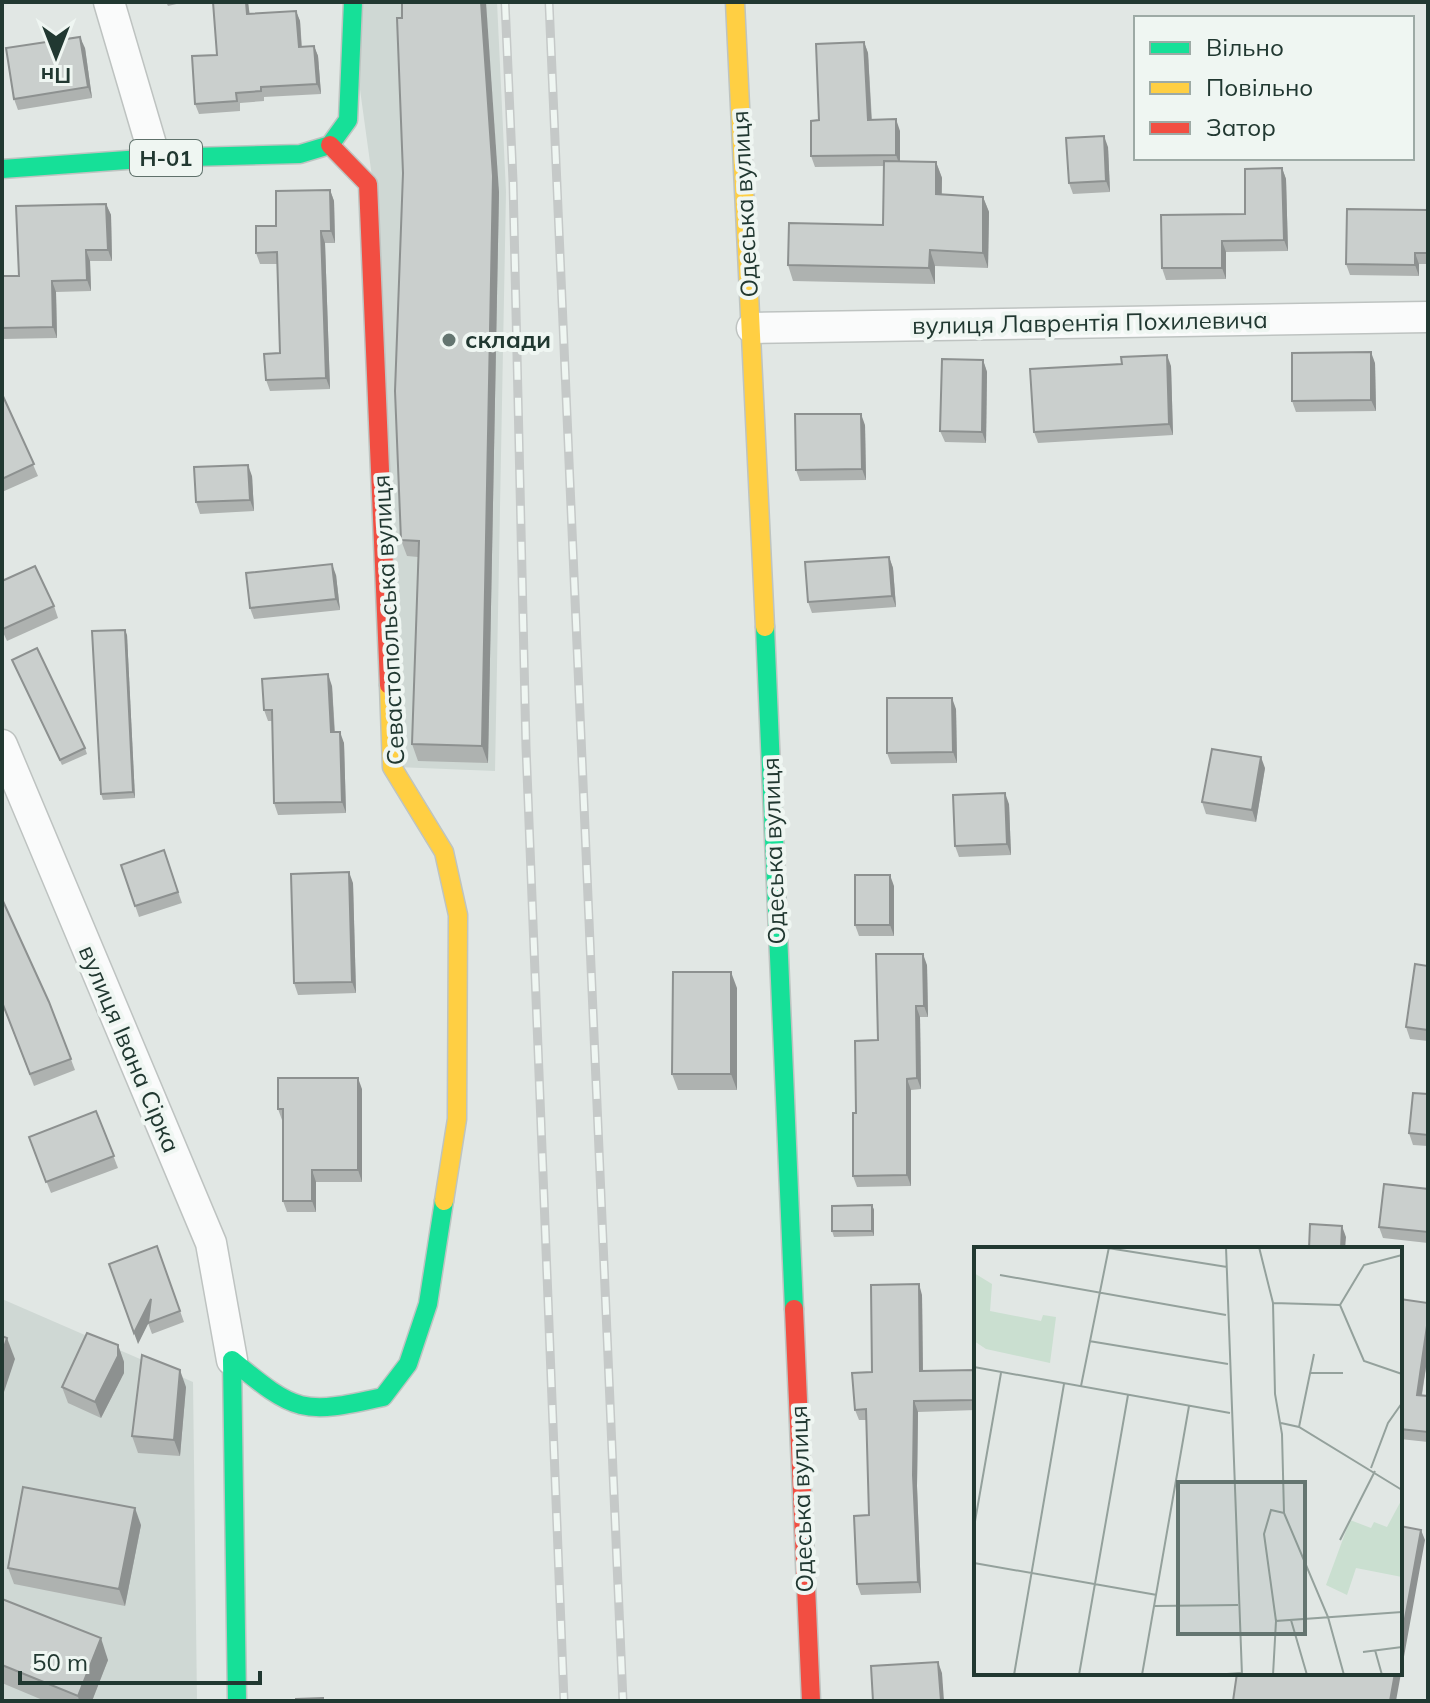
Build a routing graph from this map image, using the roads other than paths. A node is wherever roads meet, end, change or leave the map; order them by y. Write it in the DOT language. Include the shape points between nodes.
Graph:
graph roads {
  1 [pos="109,2"];
  2 [pos="353,2"];
  3 [pos="735,2"];
  4 [pos="330,145"];
  5 [pos="155,158"];
  6 [pos="2,169"];
  7 [pos="1428,317"];
  8 [pos="752,328"];
  9 [pos="2,745"];
  10 [pos="232,1360"];
  11 [pos="237,1701"];
  12 [pos="811,1701"];
  1 -- 5 [label="street"];
  2 -- 4 [label="street" via="348,120"];
  3 -- 8 [label="street, Одеська вулиця"];
  4 -- 5 [label="street, Н-01" via="300,154"];
  4 -- 10 [label="street, Севастопольська вулиця" via="368,184 392,767 444,852 458,915 457,1119 428,1304 408,1364 383,1397 304,1408"];
  5 -- 6 [label="street, Н-01"];
  7 -- 8 [label="street, вулиця Лаврентія Похилевича"];
  8 -- 12 [label="street, Одеська вулиця"];
  9 -- 10 [label="street, вулиця Івана Сірка" via="211,1243"];
  10 -- 11 [label="street"];
}
